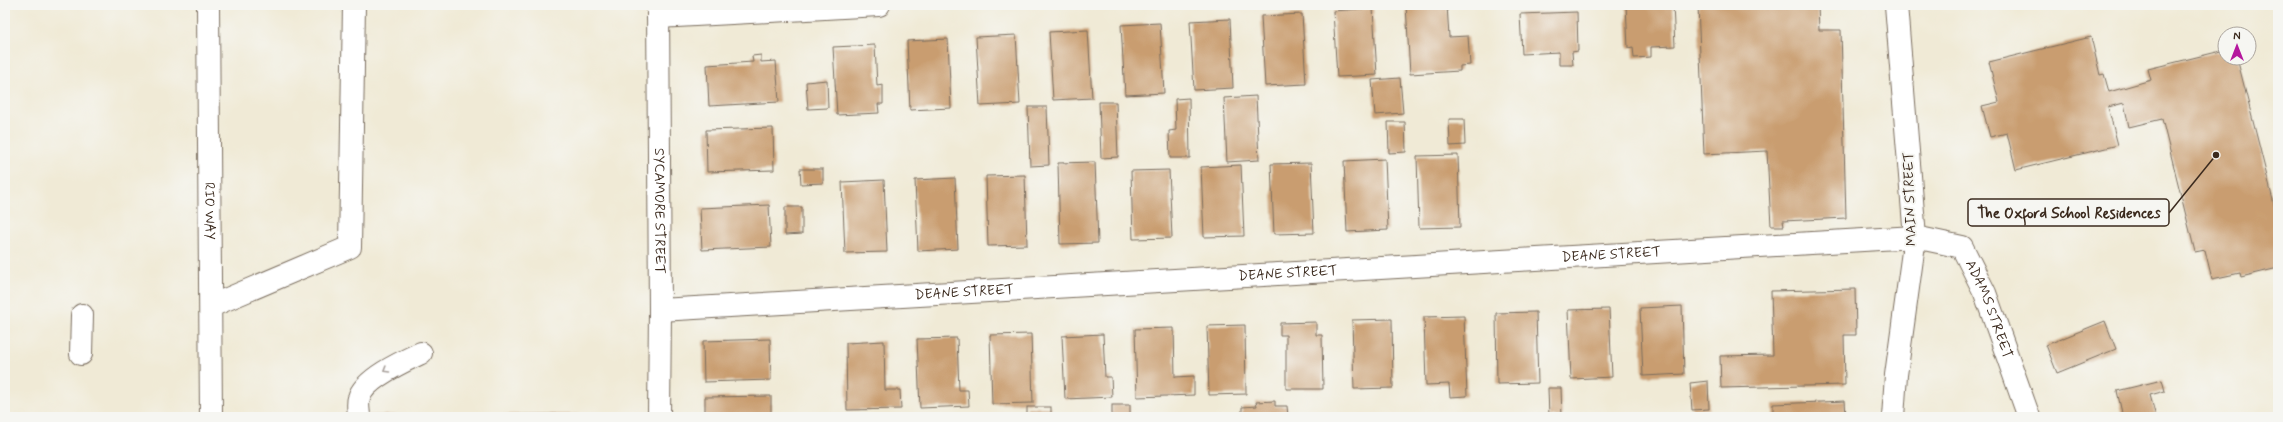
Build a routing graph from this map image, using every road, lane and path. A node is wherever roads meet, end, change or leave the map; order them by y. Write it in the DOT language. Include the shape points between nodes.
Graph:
graph roads {
  1 [pos="208,5"];
  2 [pos="354,5"];
  3 [pos="879,5"];
  4 [pos="1896,5"];
  5 [pos="658,11"];
  6 [pos="1915,237"];
  7 [pos="211,306"];
  8 [pos="660,310"];
  9 [pos="82,315"];
  10 [pos="421,352"];
  11 [pos="81,354"];
  12 [pos="211,417"];
  13 [pos="359,417"];
  14 [pos="659,417"];
  15 [pos="1893,417"];
  16 [pos="2029,417"];
  1 -- 7 [label="street, RIO WAY"];
  2 -- 7 [label="street" via="350,247"];
  3 -- 5 [label="street"];
  4 -- 6 [label="street, MAIN STREET"];
  5 -- 8 [label="street, SYCAMORE STREET"];
  6 -- 8 [label="street, DEANE STREET"];
  6 -- 15 [label="street, MAIN STREET" via="1896,375"];
  6 -- 16 [label="street, ADAMS STREET" via="1962,247 1985,292"];
  7 -- 12 [label="street, RIO WAY"];
  8 -- 14 [label="street, SYCAMORE STREET"];
  9 -- 11 [label="street"];
  10 -- 13 [label="street, one-way" via="382,372 366,388 359,397"];
}
